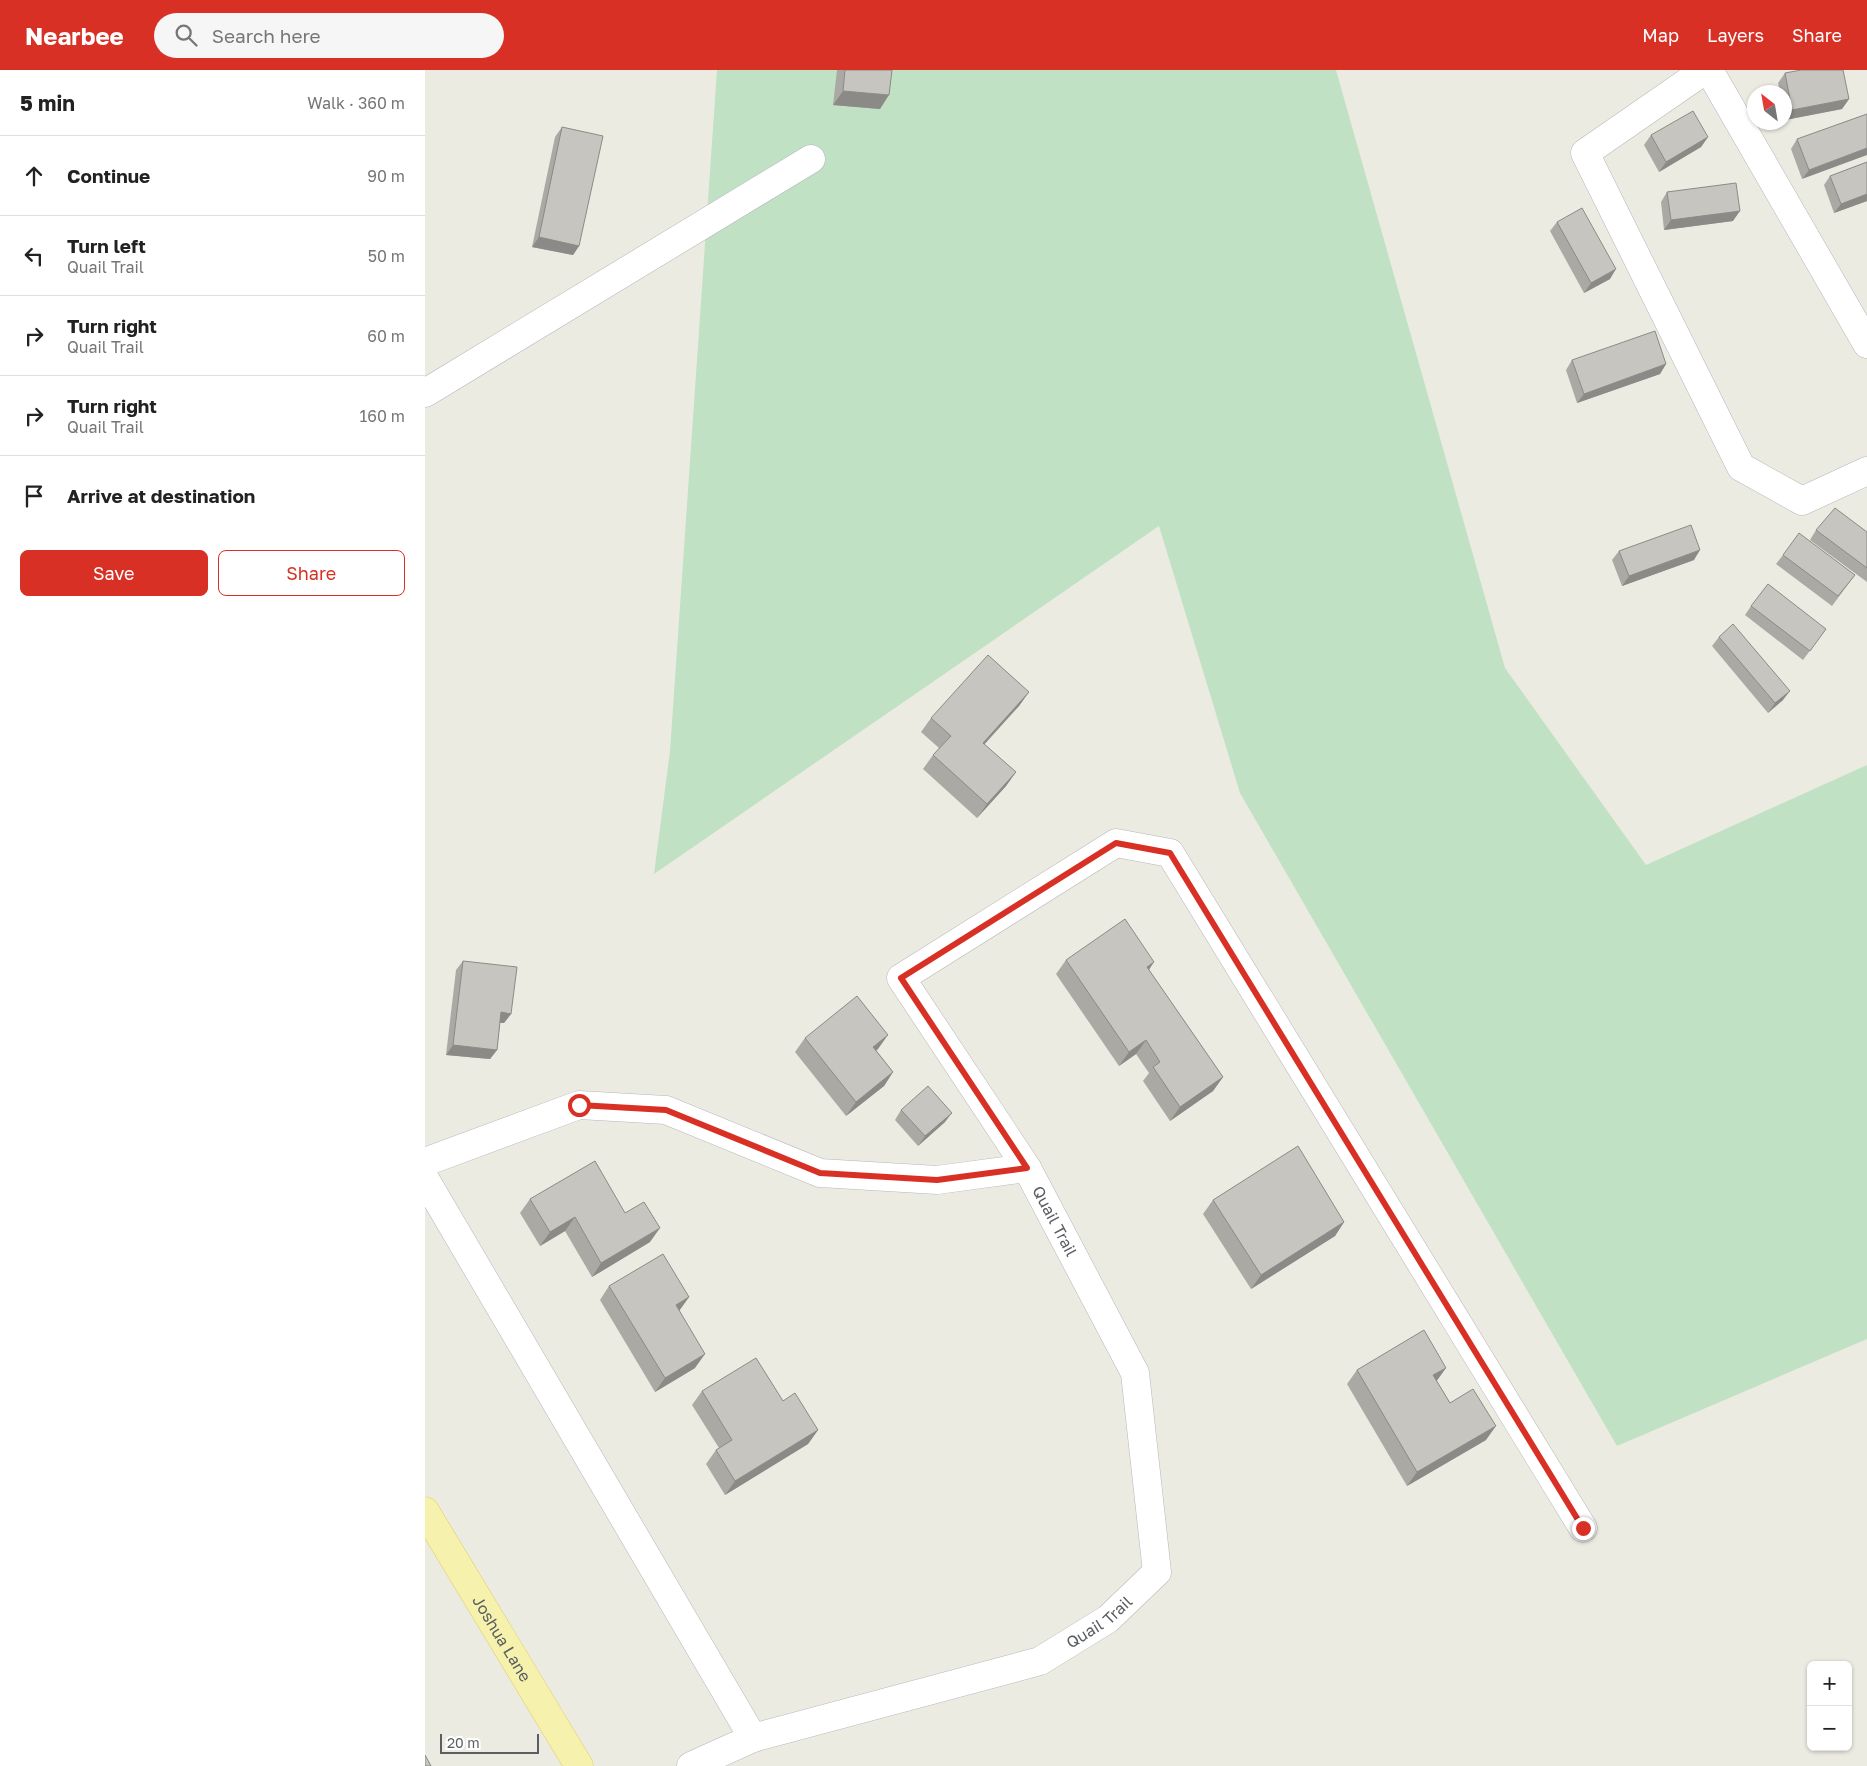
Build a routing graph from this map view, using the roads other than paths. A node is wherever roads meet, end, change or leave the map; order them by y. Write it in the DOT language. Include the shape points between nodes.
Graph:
graph roads {
  1 [pos="1705,70"];
  2 [pos="1709,70"];
  3 [pos="811,158"];
  4 [pos="1867,344"];
  5 [pos="425,393"];
  6 [pos="1867,471"];
  7 [pos="425,1162"];
  8 [pos="1027,1168"];
  9 [pos="425,1179"];
  10 [pos="425,1511"];
  11 [pos="1583,1528"];
  12 [pos="753,1738"];
  13 [pos="579,1766"];
  14 [pos="691,1766"];
  1 -- 6 [label="street" via="1585,153 1741,467 1802,501"];
  2 -- 4 [label="street"];
  3 -- 5 [label="street"];
  7 -- 8 [label="street" via="579,1105 666,1110 820,1173 937,1180"];
  8 -- 11 [label="street, Quail Trail" via="901,978 1116,843 1170,853"];
  8 -- 12 [label="street, Quail Trail" via="1135,1373 1157,1572 1108,1619 1040,1661"];
  9 -- 12 [label="street"];
  10 -- 13 [label="main road, Joshua Lane"];
  12 -- 14 [label="street"];
}
